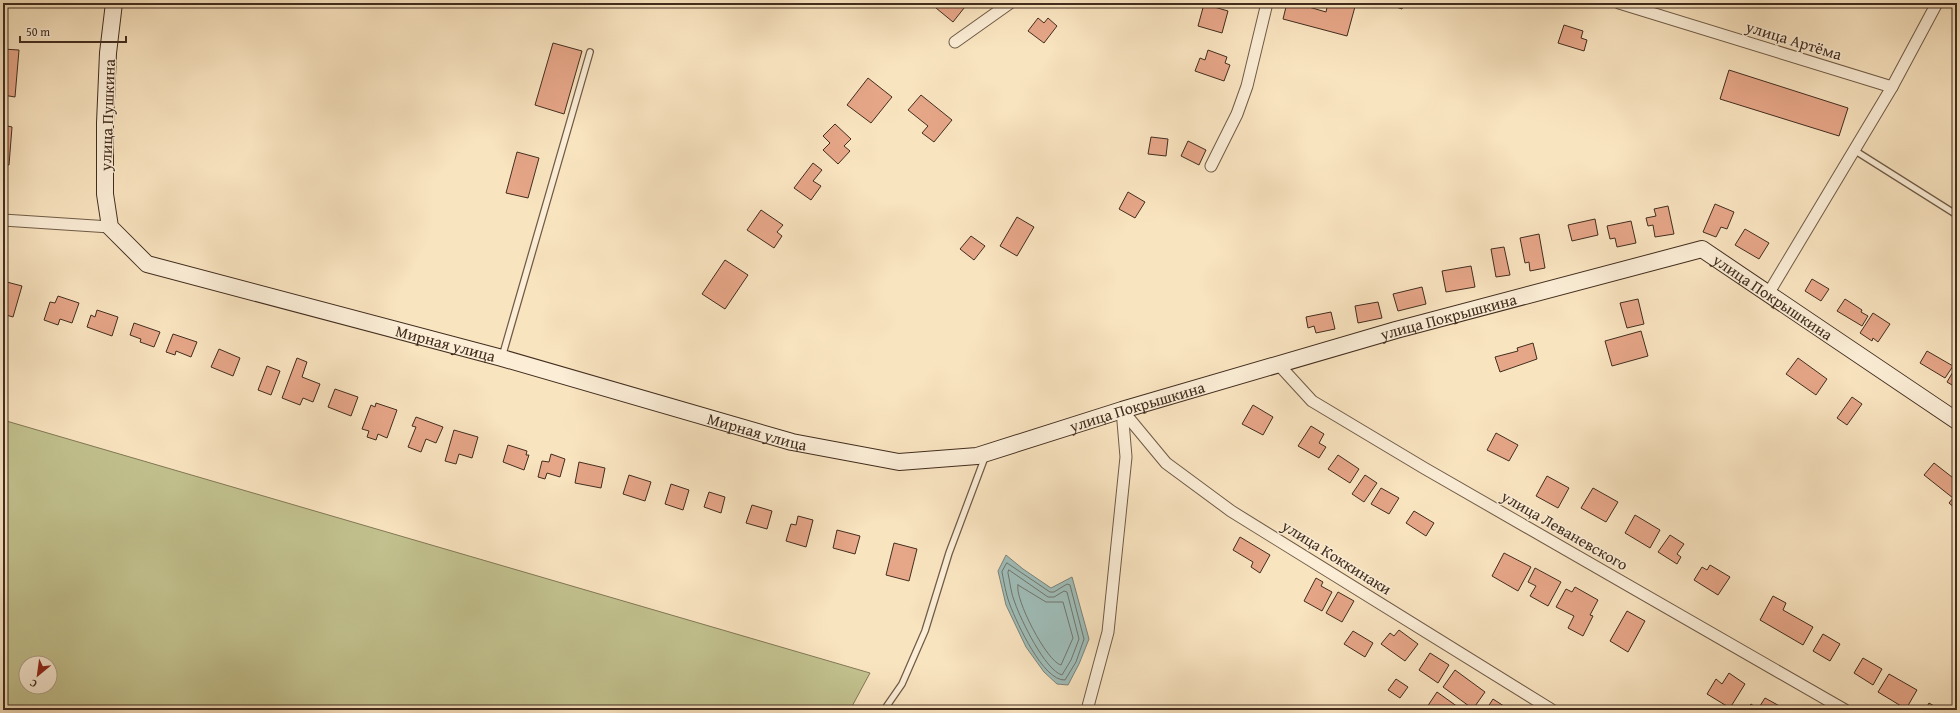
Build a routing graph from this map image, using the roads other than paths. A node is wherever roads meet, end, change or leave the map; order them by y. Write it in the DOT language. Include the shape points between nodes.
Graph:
graph roads {
  1 [pos="114,3"];
  2 [pos="1010,3"];
  3 [pos="1267,3"];
  4 [pos="1619,3"];
  5 [pos="1937,3"];
  6 [pos="955,42"];
  7 [pos="590,52"];
  8 [pos="1892,87"];
  9 [pos="1854,150"];
  10 [pos="1211,166"];
  11 [pos="1957,215"];
  12 [pos="3,220"];
  13 [pos="110,228"];
  14 [pos="1768,294"];
  15 [pos="502,358"];
  16 [pos="1279,365"];
  17 [pos="1122,410"];
  18 [pos="1957,421"];
  19 [pos="986,453"];
  20 [pos="899,462"];
  21 [pos="884,710"];
  22 [pos="1087,710"];
  23 [pos="1552,710"];
  24 [pos="1845,710"];
  1 -- 13 [label="street, улица Пушкина" via="108,53 105,124 105,194"];
  2 -- 6 [label="street"];
  3 -- 10 [label="street" via="1247,86 1237,114"];
  4 -- 8 [label="street, улица Артёма"];
  5 -- 8 [label="street"];
  7 -- 15 [label="lane"];
  8 -- 9 [label="street"];
  9 -- 11 [label="lane"];
  9 -- 14 [label="street"];
  12 -- 13 [label="street"];
  13 -- 15 [label="street, Мирная улица" via="147,264"];
  14 -- 16 [label="street, улица Покрышкина" via="1702,249 1396,330"];
  14 -- 18 [label="street, улица Покрышкина"];
  15 -- 20 [label="street, Мирная улица" via="792,442"];
  16 -- 17 [label="street, улица Покрышкина"];
  16 -- 24 [label="street, улица Леваневского" via="1312,401 1430,472"];
  17 -- 19 [label="street, улица Покрышкина"];
  17 -- 22 [label="street" via="1126,457 1108,632"];
  17 -- 23 [label="street, улица Коккинаки" via="1166,462 1231,511"];
  19 -- 20 [label="street, улица Покрышкина" via="977,456"];
  19 -- 21 [label="lane" via="949,553 925,631 902,684"];
}
